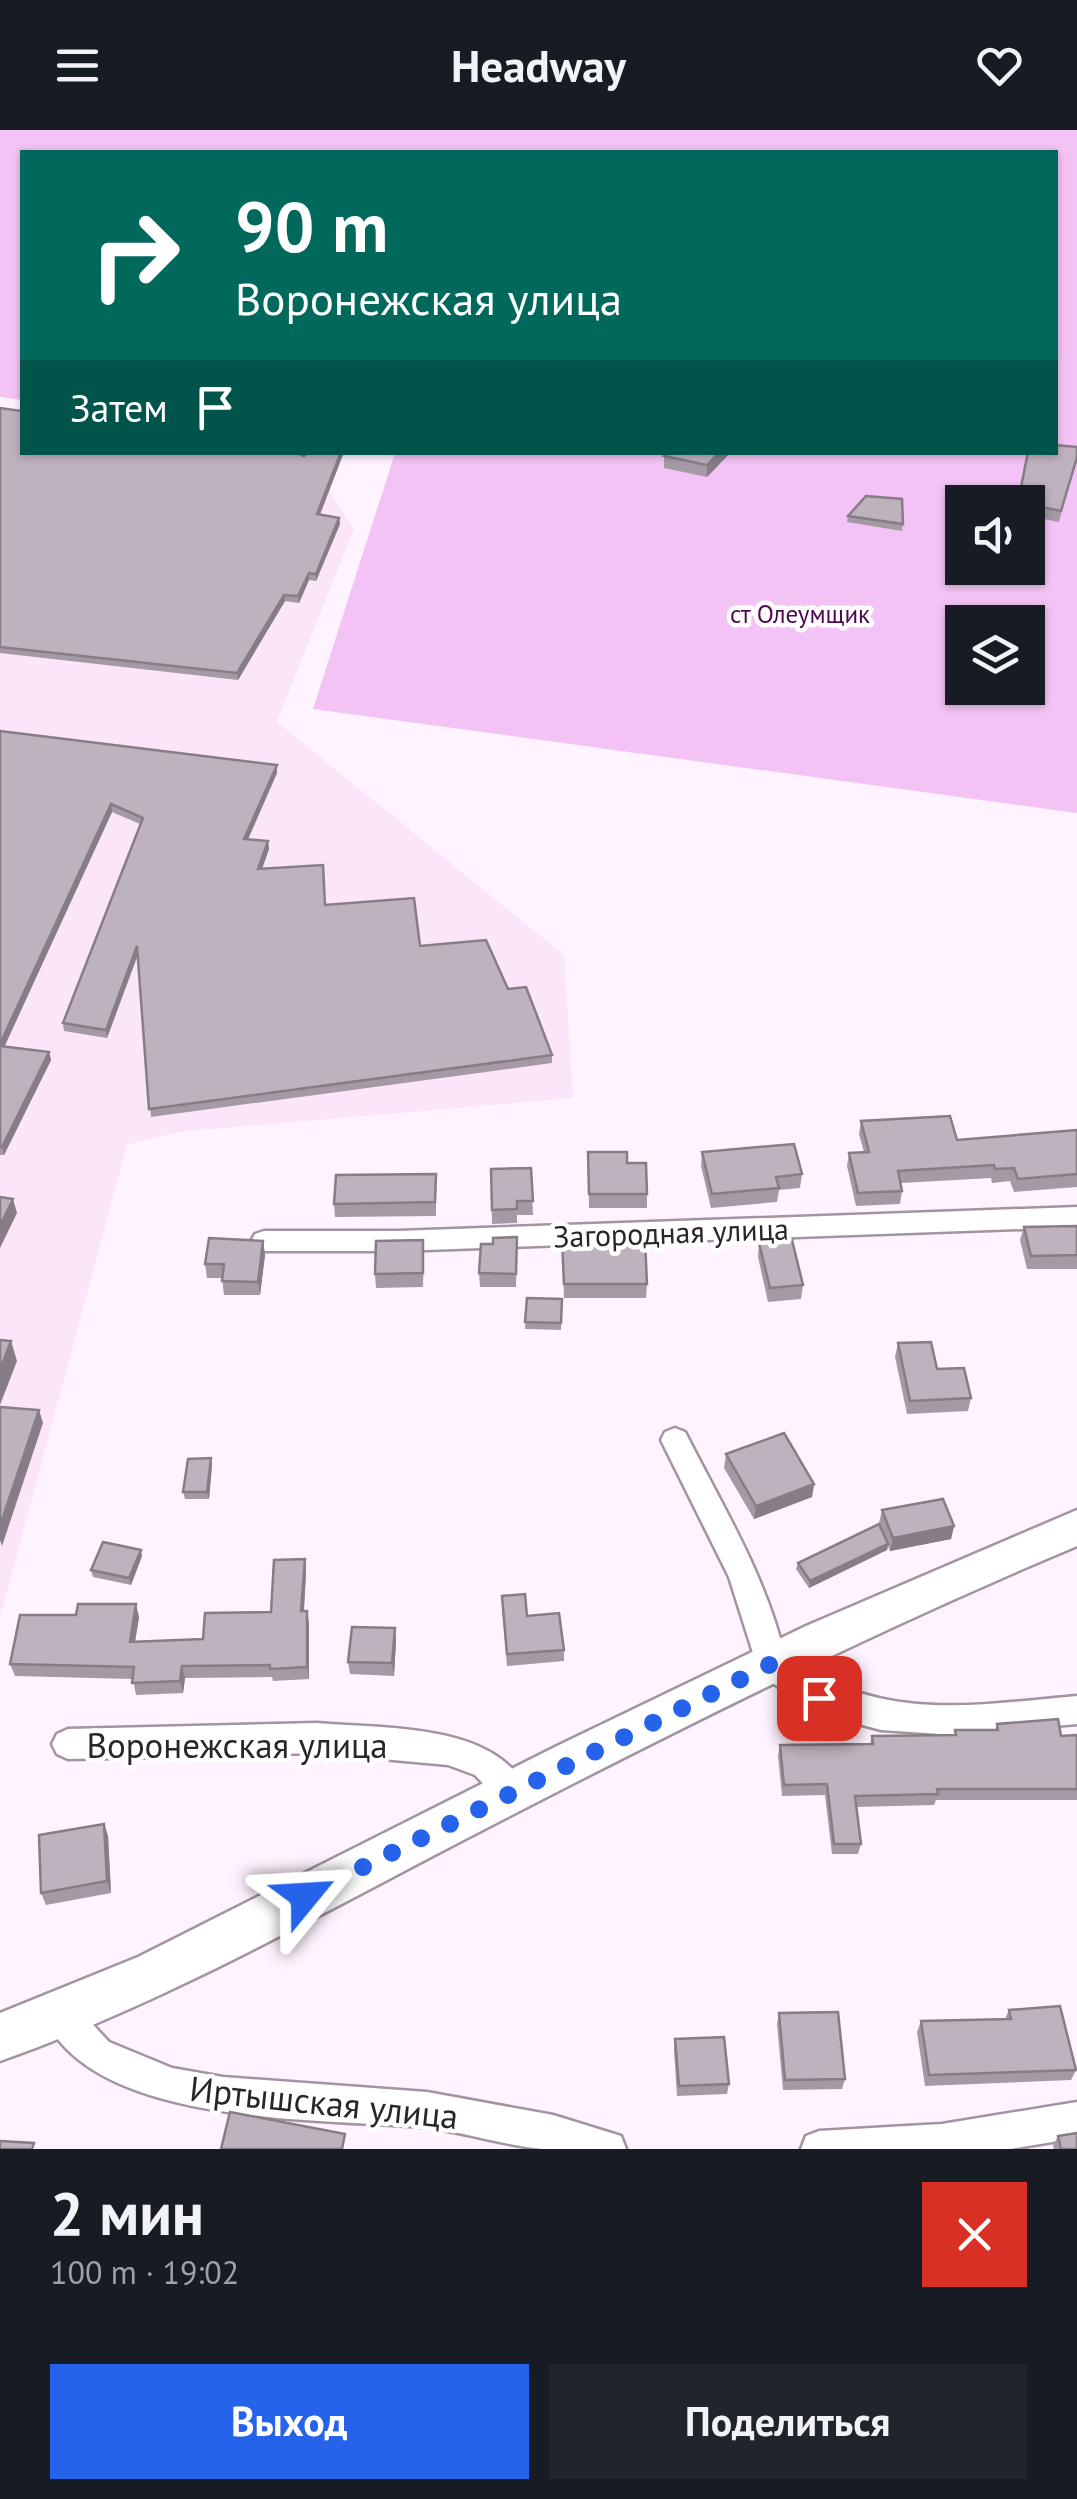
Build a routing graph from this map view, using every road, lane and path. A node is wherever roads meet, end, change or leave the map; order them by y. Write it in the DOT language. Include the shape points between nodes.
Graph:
graph roads {
  1 [pos="1077,1217"];
  2 [pos="264,1241"];
  3 [pos="675,1440"];
  4 [pos="1077,1528"];
  5 [pos="771,1664"];
  6 [pos="1077,1710"];
  7 [pos="68,1744"];
  8 [pos="511,1792"];
  9 [pos="60,2014"];
  10 [pos="0,2037"];
  11 [pos="1077,2120"];
  12 [pos="608,2149"];
  13 [pos="819,2149"];
  1 -- 2 [label="street, Загородная улица"];
  3 -- 5 [label="street" via="742,1566 764,1621"];
  4 -- 5 [label="main road"];
  5 -- 6 [label="street" via="819,1698 870,1714 948,1721"];
  5 -- 8 [label="main road"];
  7 -- 8 [label="street, Воронежская улица" via="317,1738 448,1750 486,1764"];
  8 -- 9 [label="main road"];
  9 -- 10 [label="main road"];
  9 -- 12 [label="street, Иртышская улица" via="97,2054 171,2086 427,2110"];
  11 -- 13 [label="street" via="942,2142"];
}
